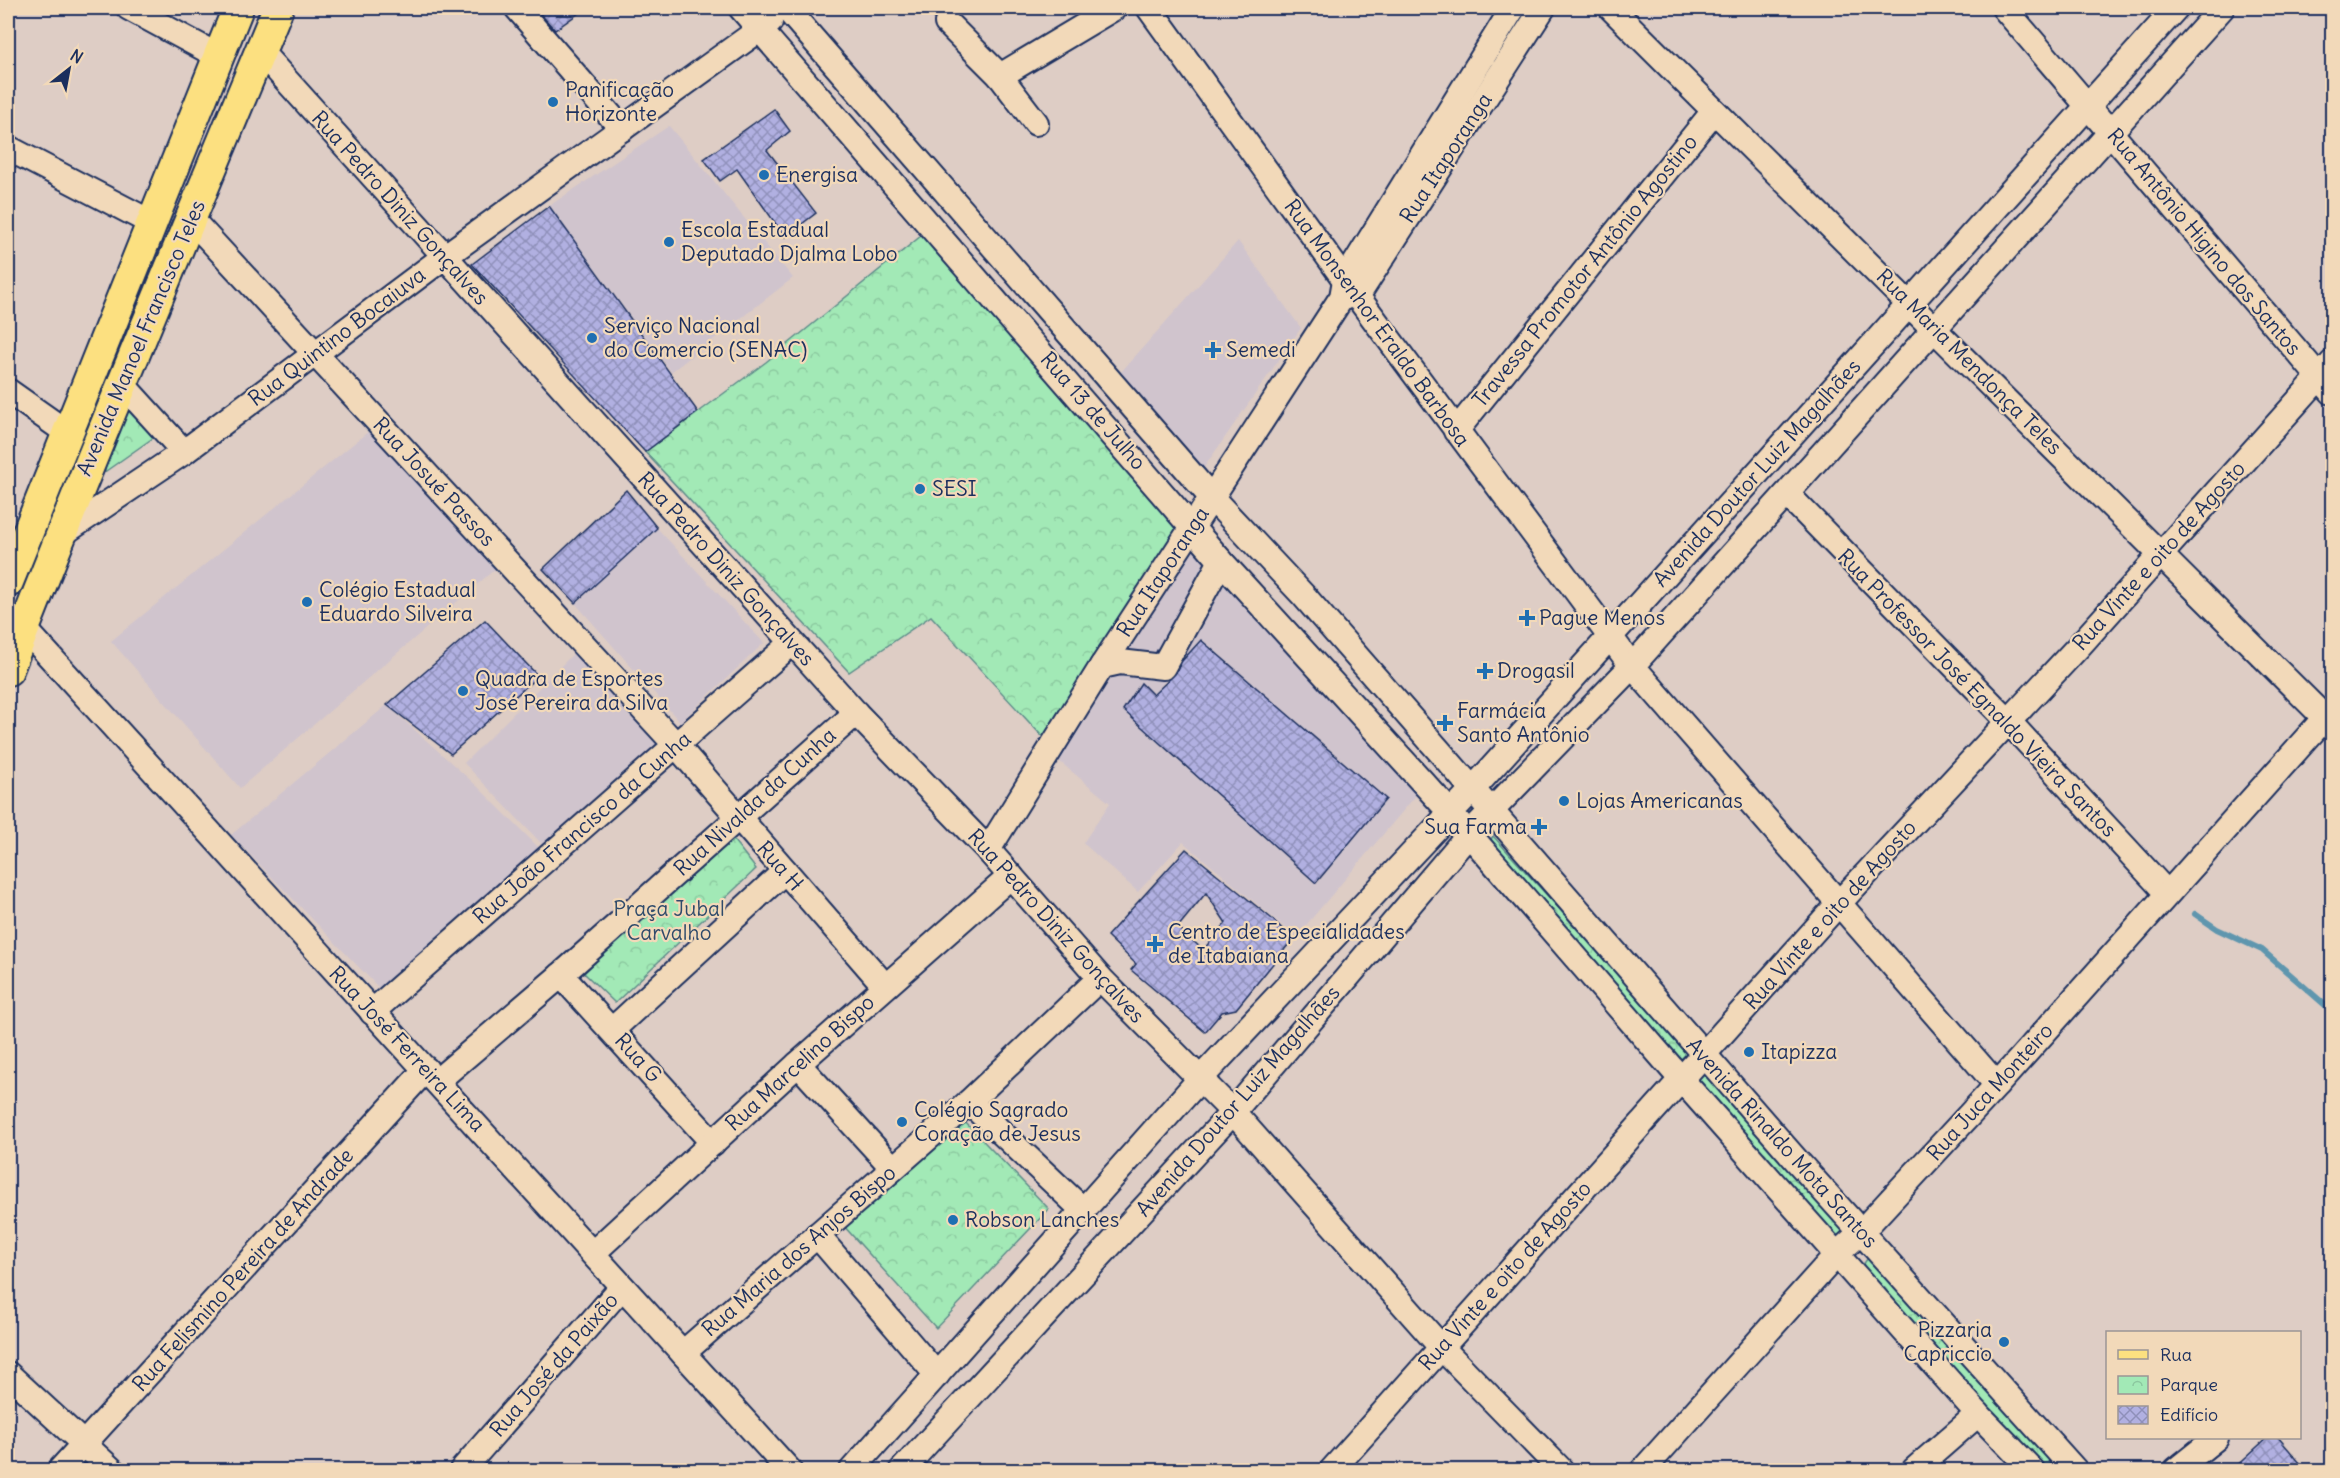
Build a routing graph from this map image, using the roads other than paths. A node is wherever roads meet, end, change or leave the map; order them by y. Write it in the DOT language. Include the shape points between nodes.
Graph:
graph roads {
  1 [pos="129,8"];
  2 [pos="238,8"];
  3 [pos="278,8"];
  4 [pos="518,8"];
  5 [pos="741,8"];
  6 [pos="788,8"];
  7 [pos="1114,8"];
  8 [pos="1149,8"];
  9 [pos="1513,8"];
  10 [pos="1543,8"];
  11 [pos="1611,8"];
  12 [pos="2004,8"];
  13 [pos="2176,8"];
  14 [pos="2222,8"];
  15 [pos="947,23"];
  16 [pos="759,30"];
  17 [pos="260,51"];
  18 [pos="218,56"];
  19 [pos="1000,76"];
  20 [pos="1714,111"];
  21 [pos="2098,118"];
  22 [pos="1036,123"];
  23 [pos="622,129"];
  24 [pos="8,148"];
  25 [pos="191,219"];
  26 [pos="152,223"];
  27 [pos="444,256"];
  28 [pos="1348,291"];
  29 [pos="1910,304"];
  30 [pos="1935,328"];
  31 [pos="316,354"];
  32 [pos="2328,378"];
  33 [pos="123,386"];
  34 [pos="8,391"];
  35 [pos="1456,431"];
  36 [pos="69,434"];
  37 [pos="184,452"];
  38 [pos="1787,494"];
  39 [pos="1211,497"];
  40 [pos="1193,526"];
  41 [pos="59,536"];
  42 [pos="2161,553"];
  43 [pos="1221,561"];
  44 [pos="8,582"];
  45 [pos="24,627"];
  46 [pos="1609,636"];
  47 [pos="792,643"];
  48 [pos="1102,666"];
  49 [pos="1632,666"];
  50 [pos="8,670"];
  51 [pos="856,713"];
  52 [pos="2329,714"];
  53 [pos="2009,722"];
  54 [pos="676,745"];
  55 [pos="1472,790"];
  56 [pos="1494,810"];
  57 [pos="1449,811"];
  58 [pos="739,817"];
  59 [pos="1469,834"];
  60 [pos="988,850"];
  61 [pos="785,871"];
  62 [pos="1011,876"];
  63 [pos="2167,894"];
  64 [pos="1839,903"];
  65 [pos="561,975"];
  66 [pos="1100,978"];
  67 [pos="885,986"];
  68 [pos="372,1012"];
  69 [pos="612,1030"];
  70 [pos="1703,1055"];
  71 [pos="798,1064"];
  72 [pos="431,1075"];
  73 [pos="1200,1079"];
  74 [pos="1681,1079"];
  75 [pos="1997,1085"];
  76 [pos="969,1102"];
  77 [pos="1233,1112"];
  78 [pos="713,1143"];
  79 [pos="893,1168"];
  80 [pos="1084,1211"];
  81 [pos="1861,1232"];
  82 [pos="817,1235"];
  83 [pos="593,1252"];
  84 [pos="1837,1254"];
  85 [pos="622,1287"];
  86 [pos="1441,1347"];
  87 [pos="683,1353"];
  88 [pos="8,1374"];
  89 [pos="937,1375"];
  90 [pos="1978,1414"];
  91 [pos="2214,1439"];
  92 [pos="84,1443"];
  93 [pos="60,1470"];
  94 [pos="112,1470"];
  95 [pos="462,1470"];
  96 [pos="789,1470"];
  97 [pos="852,1470"];
  98 [pos="902,1470"];
  99 [pos="1332,1470"];
  100 [pos="1561,1470"];
  101 [pos="1643,1470"];
  102 [pos="1914,1470"];
  103 [pos="2032,1470"];
  104 [pos="2075,1470"];
  105 [pos="2176,1470"];
  1 -- 18 [label="street"];
  2 -- 18 [label="main road, Avenida Manoel Francisco Teles"];
  3 -- 17 [label="main road, Avenida Manoel Francisco Teles"];
  4 -- 23 [label="street"];
  5 -- 16 [label="street, Rua 13 de Julho"];
  6 -- 16 [label="street, Rua Quintino Bocaiuva"];
  6 -- 39 [label="street, Rua 13 de Julho"];
  7 -- 19 [label="street"];
  8 -- 28 [label="street, Rua Monsenhor Eraldo Barbosa"];
  9 -- 28 [label="street, Rua Itaporanga"];
  10 -- 28 [label="street, Rua Itaporanga"];
  11 -- 20 [label="street, Rua Maria Mendonça Teles"];
  12 -- 21 [label="street, Rua Antônio Higino dos Santos"];
  13 -- 21 [label="street, Avenida Doutor Luiz Magalhães"];
  14 -- 21 [label="street, Avenida Doutor Luiz Magalhães"];
  15 -- 19 [label="street"];
  16 -- 23 [label="street, Rua Quintino Bocaiuva"];
  16 -- 40 [label="street, Rua 13 de Julho"];
  17 -- 25 [label="main road, Avenida Manoel Francisco Teles"];
  17 -- 27 [label="street, Rua Pedro Diniz Gonçalves"];
  18 -- 26 [label="main road, Avenida Manoel Francisco Teles"];
  19 -- 22 [label="street"];
  20 -- 29 [label="street, Rua Maria Mendonça Teles"];
  20 -- 35 [label="street, Travessa Promotor Antônio Agostino"];
  21 -- 29 [label="street, Avenida Doutor Luiz Magalhães"];
  21 -- 30 [label="street, Avenida Doutor Luiz Magalhães"];
  21 -- 32 [label="street, Rua Antônio Higino dos Santos"];
  23 -- 27 [label="street, Rua Quintino Bocaiuva"];
  24 -- 26 [label="street"];
  25 -- 31 [label="street, Rua Josué Passos"];
  25 -- 33 [label="main road, Avenida Manoel Francisco Teles"];
  26 -- 36 [label="main road, Avenida Manoel Francisco Teles"];
  27 -- 31 [label="street, Rua Quintino Bocaiuva"];
  27 -- 47 [label="street, Rua Pedro Diniz Gonçalves"];
  28 -- 35 [label="street, Rua Monsenhor Eraldo Barbosa"];
  28 -- 39 [label="street, Rua Itaporanga"];
  29 -- 30 [label="street, Rua Maria Mendonça Teles"];
  29 -- 46 [label="street, Avenida Doutor Luiz Magalhães"];
  30 -- 38 [label="street, Avenida Doutor Luiz Magalhães"];
  30 -- 42 [label="street, Rua Maria Mendonça Teles"];
  31 -- 37 [label="street, Rua Quintino Bocaiuva"];
  31 -- 54 [label="street, Rua Josué Passos"];
  32 -- 42 [label="street, Rua Vinte e oito de Agosto"];
  33 -- 37 [label="street"];
  33 -- 41 [label="main road, Avenida Manoel Francisco Teles"];
  34 -- 36 [label="street"];
  35 -- 46 [label="street, Rua Monsenhor Eraldo Barbosa"];
  36 -- 44 [label="main road, Avenida Manoel Francisco Teles"];
  37 -- 41 [label="street, Rua Quintino Bocaiuva"];
  38 -- 49 [label="street, Avenida Doutor Luiz Magalhães"];
  38 -- 53 [label="street, Rua Professor José Egnaldo Vieira Santos"];
  39 -- 40 [label="street, Rua Itaporanga"];
  39 -- 55 [label="street, Rua 13 de Julho" via="1304,596"];
  40 -- 43 [label="street, Rua 13 de Julho"];
  40 -- 48 [label="street, Rua Itaporanga"];
  41 -- 45 [label="main road, Avenida Manoel Francisco Teles"];
  42 -- 52 [label="street, Rua Maria Mendonça Teles"];
  42 -- 53 [label="street, Rua Vinte e oito de Agosto"];
  43 -- 48 [label="street" via="1163,667 1120,662"];
  43 -- 57 [label="street, Rua 13 de Julho"];
  45 -- 50 [label="main road, Avenida Manoel Francisco Teles"];
  45 -- 68 [label="street, Rua José Ferreira Lima"];
  46 -- 49 [label="street, Rua Monsenhor Eraldo Barbosa"];
  46 -- 55 [label="street, Avenida Doutor Luiz Magalhães"];
  47 -- 51 [label="street, Rua Pedro Diniz Gonçalves"];
  47 -- 54 [label="street, Rua João Francisco da Cunha"];
  48 -- 60 [label="street, Rua Itaporanga"];
  49 -- 56 [label="street, Avenida Doutor Luiz Magalhães"];
  49 -- 64 [label="street, Rua Monsenhor Eraldo Barbosa"];
  51 -- 58 [label="street, Rua Nivalda da Cunha"];
  51 -- 60 [label="street, Rua Pedro Diniz Gonçalves"];
  52 -- 63 [label="street, Rua Juca Monteiro"];
  53 -- 63 [label="street, Rua Professor José Egnaldo Vieira Santos"];
  53 -- 64 [label="street, Rua Vinte e oito de Agosto"];
  54 -- 58 [label="street, Rua H"];
  54 -- 68 [label="street, Rua João Francisco da Cunha"];
  55 -- 56 [label="street, Avenida Rinaldo Mota Santos"];
  55 -- 57 [label="street, Avenida Doutor Luiz Magalhães"];
  56 -- 59 [label="street, Avenida Doutor Luiz Magalhães"];
  56 -- 70 [label="street, Avenida Rinaldo Mota Santos"];
  57 -- 59 [label="street, Avenida Rinaldo Mota Santos"];
  57 -- 73 [label="street, Avenida Doutor Luiz Magalhães"];
  58 -- 61 [label="street, Rua H"];
  58 -- 65 [label="street, Rua Nivalda da Cunha"];
  59 -- 74 [label="street, Avenida Rinaldo Mota Santos"];
  59 -- 77 [label="street, Avenida Doutor Luiz Magalhães"];
  60 -- 62 [label="street, Rua Pedro Diniz Gonçalves"];
  61 -- 67 [label="street, Rua H"];
  61 -- 69 [label="street"];
  62 -- 66 [label="street, Rua Pedro Diniz Gonçalves"];
  62 -- 67 [label="street, Rua Marcelino Bispo"];
  63 -- 75 [label="street, Rua Juca Monteiro"];
  64 -- 70 [label="street, Rua Vinte e oito de Agosto"];
  64 -- 75 [label="street, Rua Monsenhor Eraldo Barbosa"];
  65 -- 69 [label="street, Rua G"];
  65 -- 72 [label="street, Rua Nivalda da Cunha"];
  66 -- 73 [label="street, Rua Pedro Diniz Gonçalves"];
  66 -- 76 [label="street, Rua Maria dos Anjos Bispo"];
  67 -- 71 [label="street, Rua Marcelino Bispo"];
  68 -- 72 [label="street, Rua José Ferreira Lima"];
  69 -- 78 [label="street, Rua G"];
  70 -- 74 [label="street, Rua Vinte e oito de Agosto"];
  70 -- 81 [label="street, Avenida Rinaldo Mota Santos"];
  71 -- 78 [label="street, Rua Marcelino Bispo"];
  71 -- 79 [label="street"];
  72 -- 83 [label="street, Rua José Ferreira Lima"];
  72 -- 92 [label="street, Rua Felismino Pereira de Andrade"];
  73 -- 77 [label="street, Rua Pedro Diniz Gonçalves"];
  73 -- 80 [label="street, Avenida Doutor Luiz Magalhães"];
  74 -- 84 [label="street, Avenida Rinaldo Mota Santos"];
  74 -- 86 [label="street, Rua Vinte e oito de Agosto"];
  75 -- 81 [label="street, Rua Juca Monteiro"];
  76 -- 79 [label="street, Rua Maria dos Anjos Bispo"];
  76 -- 80 [label="street"];
  77 -- 86 [label="street, Rua Pedro Diniz Gonçalves"];
  77 -- 98 [label="street, Avenida Doutor Luiz Magalhães"];
  78 -- 83 [label="street, Rua Marcelino Bispo"];
  79 -- 82 [label="street, Rua Maria dos Anjos Bispo"];
  80 -- 89 [label="street, Avenida Doutor Luiz Magalhães"];
  81 -- 84 [label="street, Rua Juca Monteiro"];
  81 -- 104 [label="street, Avenida Rinaldo Mota Santos"];
  82 -- 87 [label="street, Rua Maria dos Anjos Bispo"];
  82 -- 89 [label="street"];
  83 -- 85 [label="street, Rua José Ferreira Lima"];
  84 -- 90 [label="street, Avenida Rinaldo Mota Santos"];
  84 -- 101 [label="street, Rua Juca Monteiro"];
  85 -- 87 [label="street, Rua José Ferreira Lima"];
  85 -- 95 [label="street, Rua José da Paixão"];
  86 -- 99 [label="street, Rua Vinte e oito de Agosto"];
  86 -- 100 [label="street, Rua Pedro Diniz Gonçalves"];
  87 -- 96 [label="street, Rua José Ferreira Lima"];
  88 -- 92 [label="street"];
  89 -- 97 [label="street, Avenida Doutor Luiz Magalhães"];
  90 -- 102 [label="street"];
  90 -- 103 [label="street, Avenida Rinaldo Mota Santos"];
  91 -- 105 [label="street"];
  92 -- 93 [label="street, Rua Felismino Pereira de Andrade"];
  92 -- 94 [label="street"];
}
